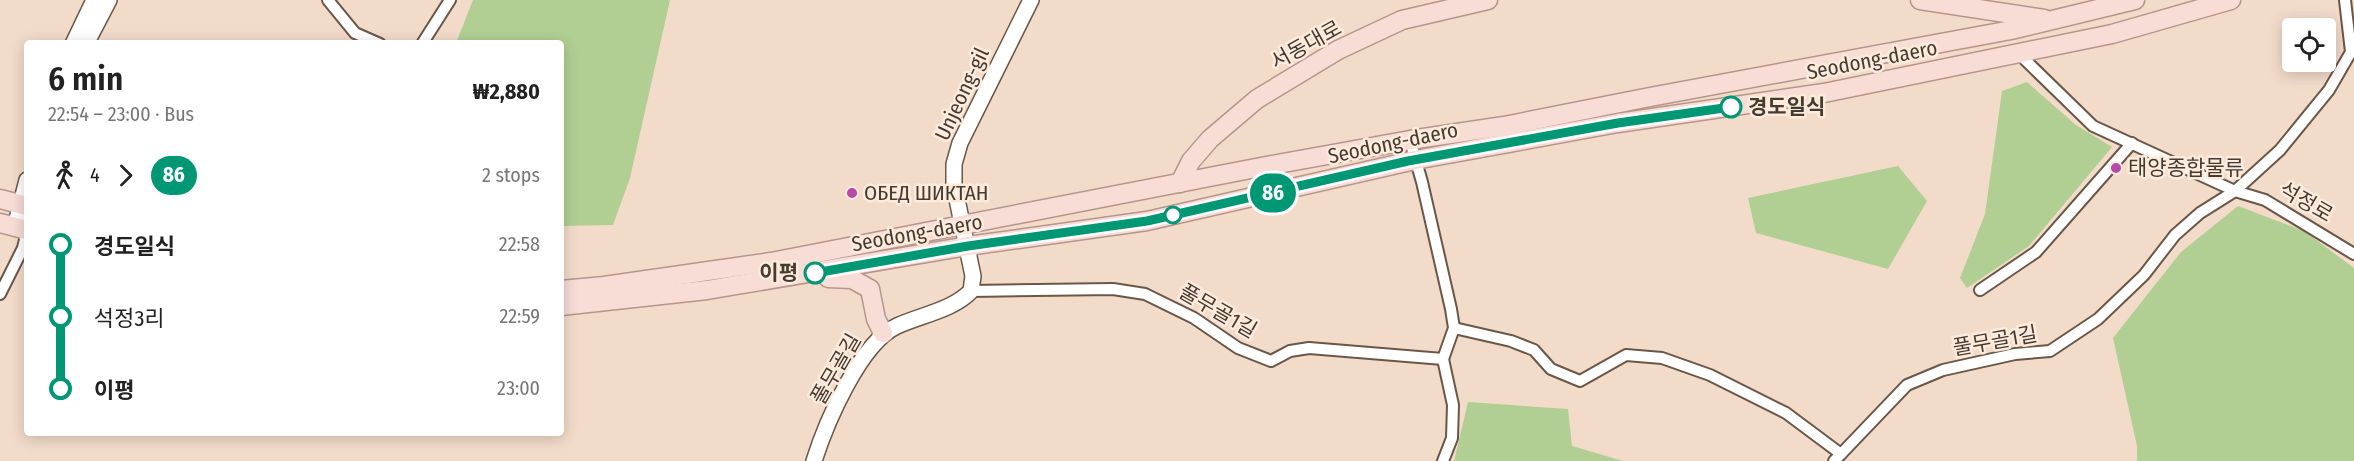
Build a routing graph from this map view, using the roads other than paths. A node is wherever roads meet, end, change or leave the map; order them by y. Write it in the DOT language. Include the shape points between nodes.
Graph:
graph roads {
  1 [pos="94,0"];
  2 [pos="110,0"];
  3 [pos="328,0"];
  4 [pos="450,0"];
  5 [pos="1031,0"];
  6 [pos="1488,0"];
  7 [pos="1920,0"];
  8 [pos="2135,0"];
  9 [pos="2231,0"];
  10 [pos="2345,0"];
  11 [pos="2055,20"];
  12 [pos="75,40"];
  13 [pos="88,40"];
  14 [pos="371,40"];
  15 [pos="425,40"];
  16 [pos="2018,53"];
  17 [pos="1410,140"];
  18 [pos="2132,143"];
  19 [pos="1415,160"];
  20 [pos="1180,183"];
  21 [pos="2235,191"];
  22 [pos="0,199"];
  23 [pos="23,205"];
  24 [pos="963,226"];
  25 [pos="17,228"];
  26 [pos="968,246"];
  27 [pos="2354,254"];
  28 [pos="815,273"];
  29 [pos="564,290"];
  30 [pos="1980,290"];
  31 [pos="971,291"];
  32 [pos="0,294"];
  33 [pos="564,306"];
  34 [pos="1454,328"];
  35 [pos="883,333"];
  36 [pos="1443,359"];
  37 [pos="1837,458"];
  38 [pos="814,461"];
  39 [pos="1443,461"];
  1 -- 12 [label="street"];
  2 -- 13 [label="street"];
  3 -- 14 [label="street" via="355,33"];
  4 -- 15 [label="street"];
  5 -- 24 [label="street, Unjeong-gil" via="960,143 954,185"];
  6 -- 20 [label="main road, 서동대로" via="1402,20 1307,68 1257,99 1210,139 1191,161"];
  7 -- 11 [label="main road"];
  8 -- 11 [label="main road, Seodong-daero"];
  9 -- 16 [label="main road, Seodong-daero" via="2112,34"];
  10 -- 21 [label="street, 풀무골1길" via="2351,52 2329,90 2280,150"];
  11 -- 17 [label="main road, Seodong-daero" via="1504,126"];
  16 -- 18 [label="street" via="2093,126"];
  16 -- 19 [label="main road, Seodong-daero" via="1824,93 1618,123"];
  17 -- 19 [label="street"];
  17 -- 20 [label="main road, Seodong-daero"];
  18 -- 21 [label="street"];
  18 -- 30 [label="street" via="2036,252"];
  19 -- 26 [label="main road, Seodong-daero" via="1147,221"];
  19 -- 34 [label="street"];
  20 -- 24 [label="main road, Seodong-daero"];
  21 -- 27 [label="street, 석정로" via="2265,200"];
  21 -- 37 [label="street, 풀무골1길" via="2175,235 2144,275 2098,319 2050,351 2015,354 1943,370 1907,385"];
  22 -- 23 [label="main road"];
  23 -- 25 [label="street"];
  24 -- 26 [label="street, Unjeong-gil"];
  24 -- 29 [label="main road, Seodong-daero" via="771,262"];
  25 -- 32 [label="street" via="23,248"];
  26 -- 28 [label="main road, Seodong-daero"];
  26 -- 31 [label="street"];
  28 -- 33 [label="main road, Seodong-daero"];
  28 -- 35 [label="main road" via="852,279 870,290"];
  31 -- 35 [label="street, 풀무골길" via="953,304"];
  31 -- 36 [label="street, 풀무골1길" via="1113,289 1144,294 1194,318 1238,348 1271,361 1290,351 1309,348"];
  34 -- 36 [label="street"];
  34 -- 37 [label="street, 풀무골1길" via="1534,350 1551,369 1580,381 1626,355 1662,358 1710,375 1786,413"];
  35 -- 38 [label="street, 풀무골길" via="862,357"];
  36 -- 39 [label="street" via="1453,405 1452,438"];
}
